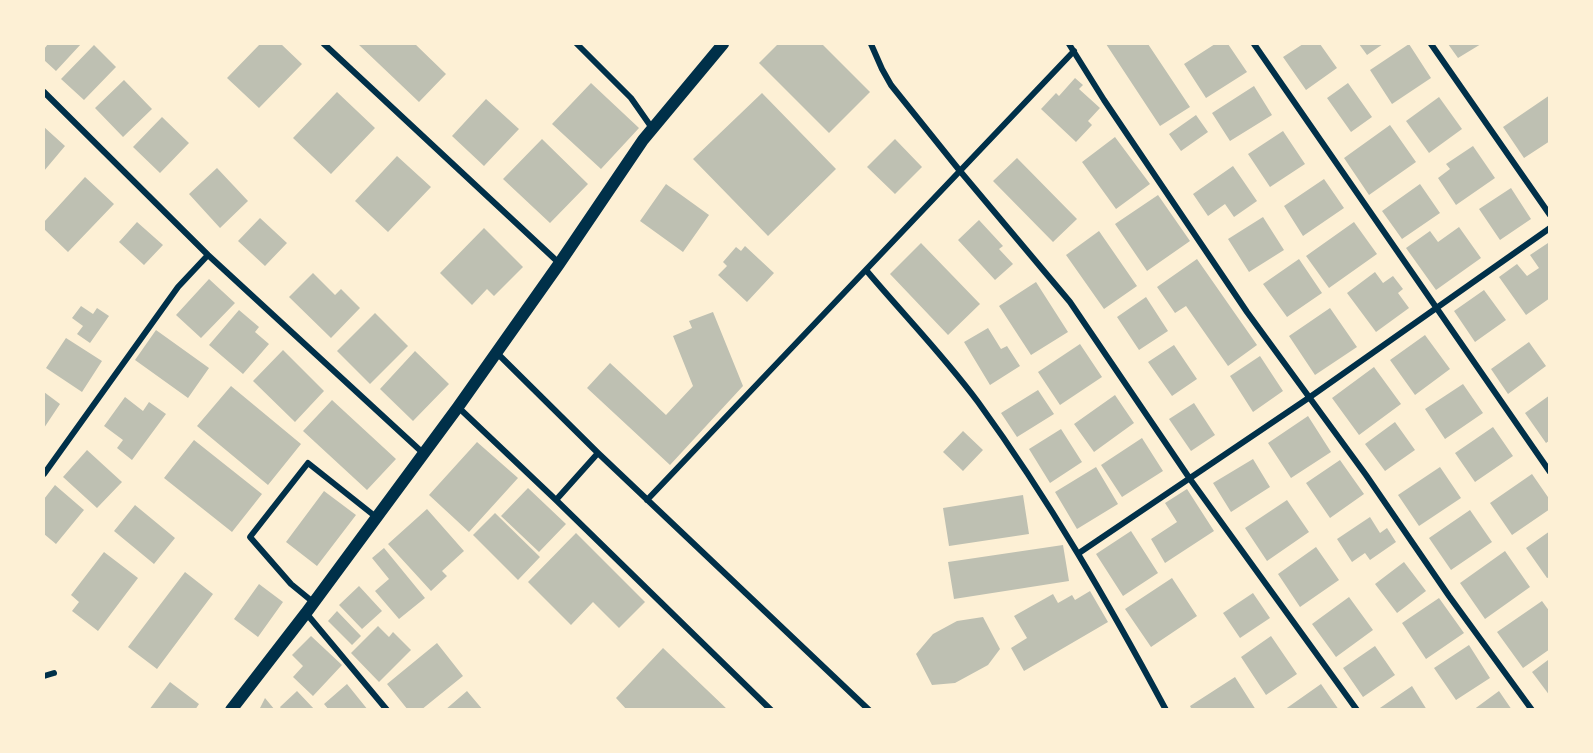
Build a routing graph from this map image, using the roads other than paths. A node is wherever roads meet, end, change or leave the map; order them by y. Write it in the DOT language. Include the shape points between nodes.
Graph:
graph roads {
  1 [pos="324,44"];
  2 [pos="577,44"];
  3 [pos="723,44"];
  4 [pos="872,44"];
  5 [pos="1069,44"];
  6 [pos="1254,44"];
  7 [pos="1431,44"];
  8 [pos="1074,51"];
  9 [pos="44,92"];
  10 [pos="652,128"];
  11 [pos="960,171"];
  12 [pos="1550,215"];
  13 [pos="1550,228"];
  14 [pos="208,255"];
  15 [pos="559,264"];
  16 [pos="866,270"];
  17 [pos="1436,307"];
  18 [pos="496,353"];
  19 [pos="1310,397"];
  20 [pos="458,407"];
  21 [pos="423,453"];
  22 [pos="598,453"];
  23 [pos="1550,472"];
  24 [pos="44,474"];
  25 [pos="1190,479"];
  26 [pos="556,500"];
  27 [pos="647,500"];
  28 [pos="376,517"];
  29 [pos="1079,553"];
  30 [pos="313,602"];
  31 [pos="306,613"];
  32 [pos="54,673"];
  33 [pos="44,676"];
  34 [pos="231,710"];
  35 [pos="387,710"];
  36 [pos="771,710"];
  37 [pos="869,710"];
  38 [pos="1166,710"];
  39 [pos="1357,710"];
  40 [pos="1532,710"];
  1 -- 15 [label="street"];
  2 -- 10 [label="street" via="631,98"];
  3 -- 10 [label="main road"];
  4 -- 11 [label="street" via="888,80"];
  5 -- 8 [label="street"];
  6 -- 17 [label="street"];
  7 -- 12 [label="street"];
  8 -- 11 [label="street"];
  8 -- 19 [label="street" via="1247,312"];
  9 -- 14 [label="street"];
  10 -- 15 [label="main road"];
  11 -- 16 [label="street"];
  11 -- 25 [label="street" via="1070,302"];
  13 -- 17 [label="street"];
  14 -- 21 [label="street"];
  14 -- 24 [label="street" via="178,286"];
  15 -- 18 [label="main road"];
  16 -- 27 [label="street"];
  16 -- 29 [label="street" via="977,401"];
  17 -- 19 [label="street"];
  17 -- 23 [label="street"];
  18 -- 20 [label="main road"];
  18 -- 22 [label="street"];
  19 -- 25 [label="street"];
  19 -- 40 [label="street"];
  20 -- 21 [label="main road"];
  20 -- 26 [label="street"];
  21 -- 28 [label="main road"];
  22 -- 26 [label="street"];
  22 -- 27 [label="street"];
  25 -- 29 [label="street"];
  25 -- 39 [label="street"];
  26 -- 36 [label="street"];
  27 -- 37 [label="street"];
  28 -- 30 [label="main road"];
  28 -- 30 [label="street" via="308,463 250,537 291,584"];
  29 -- 38 [label="street"];
  30 -- 31 [label="main road"];
  31 -- 34 [label="main road"];
  31 -- 35 [label="street"];
  32 -- 33 [label="street"];
}
